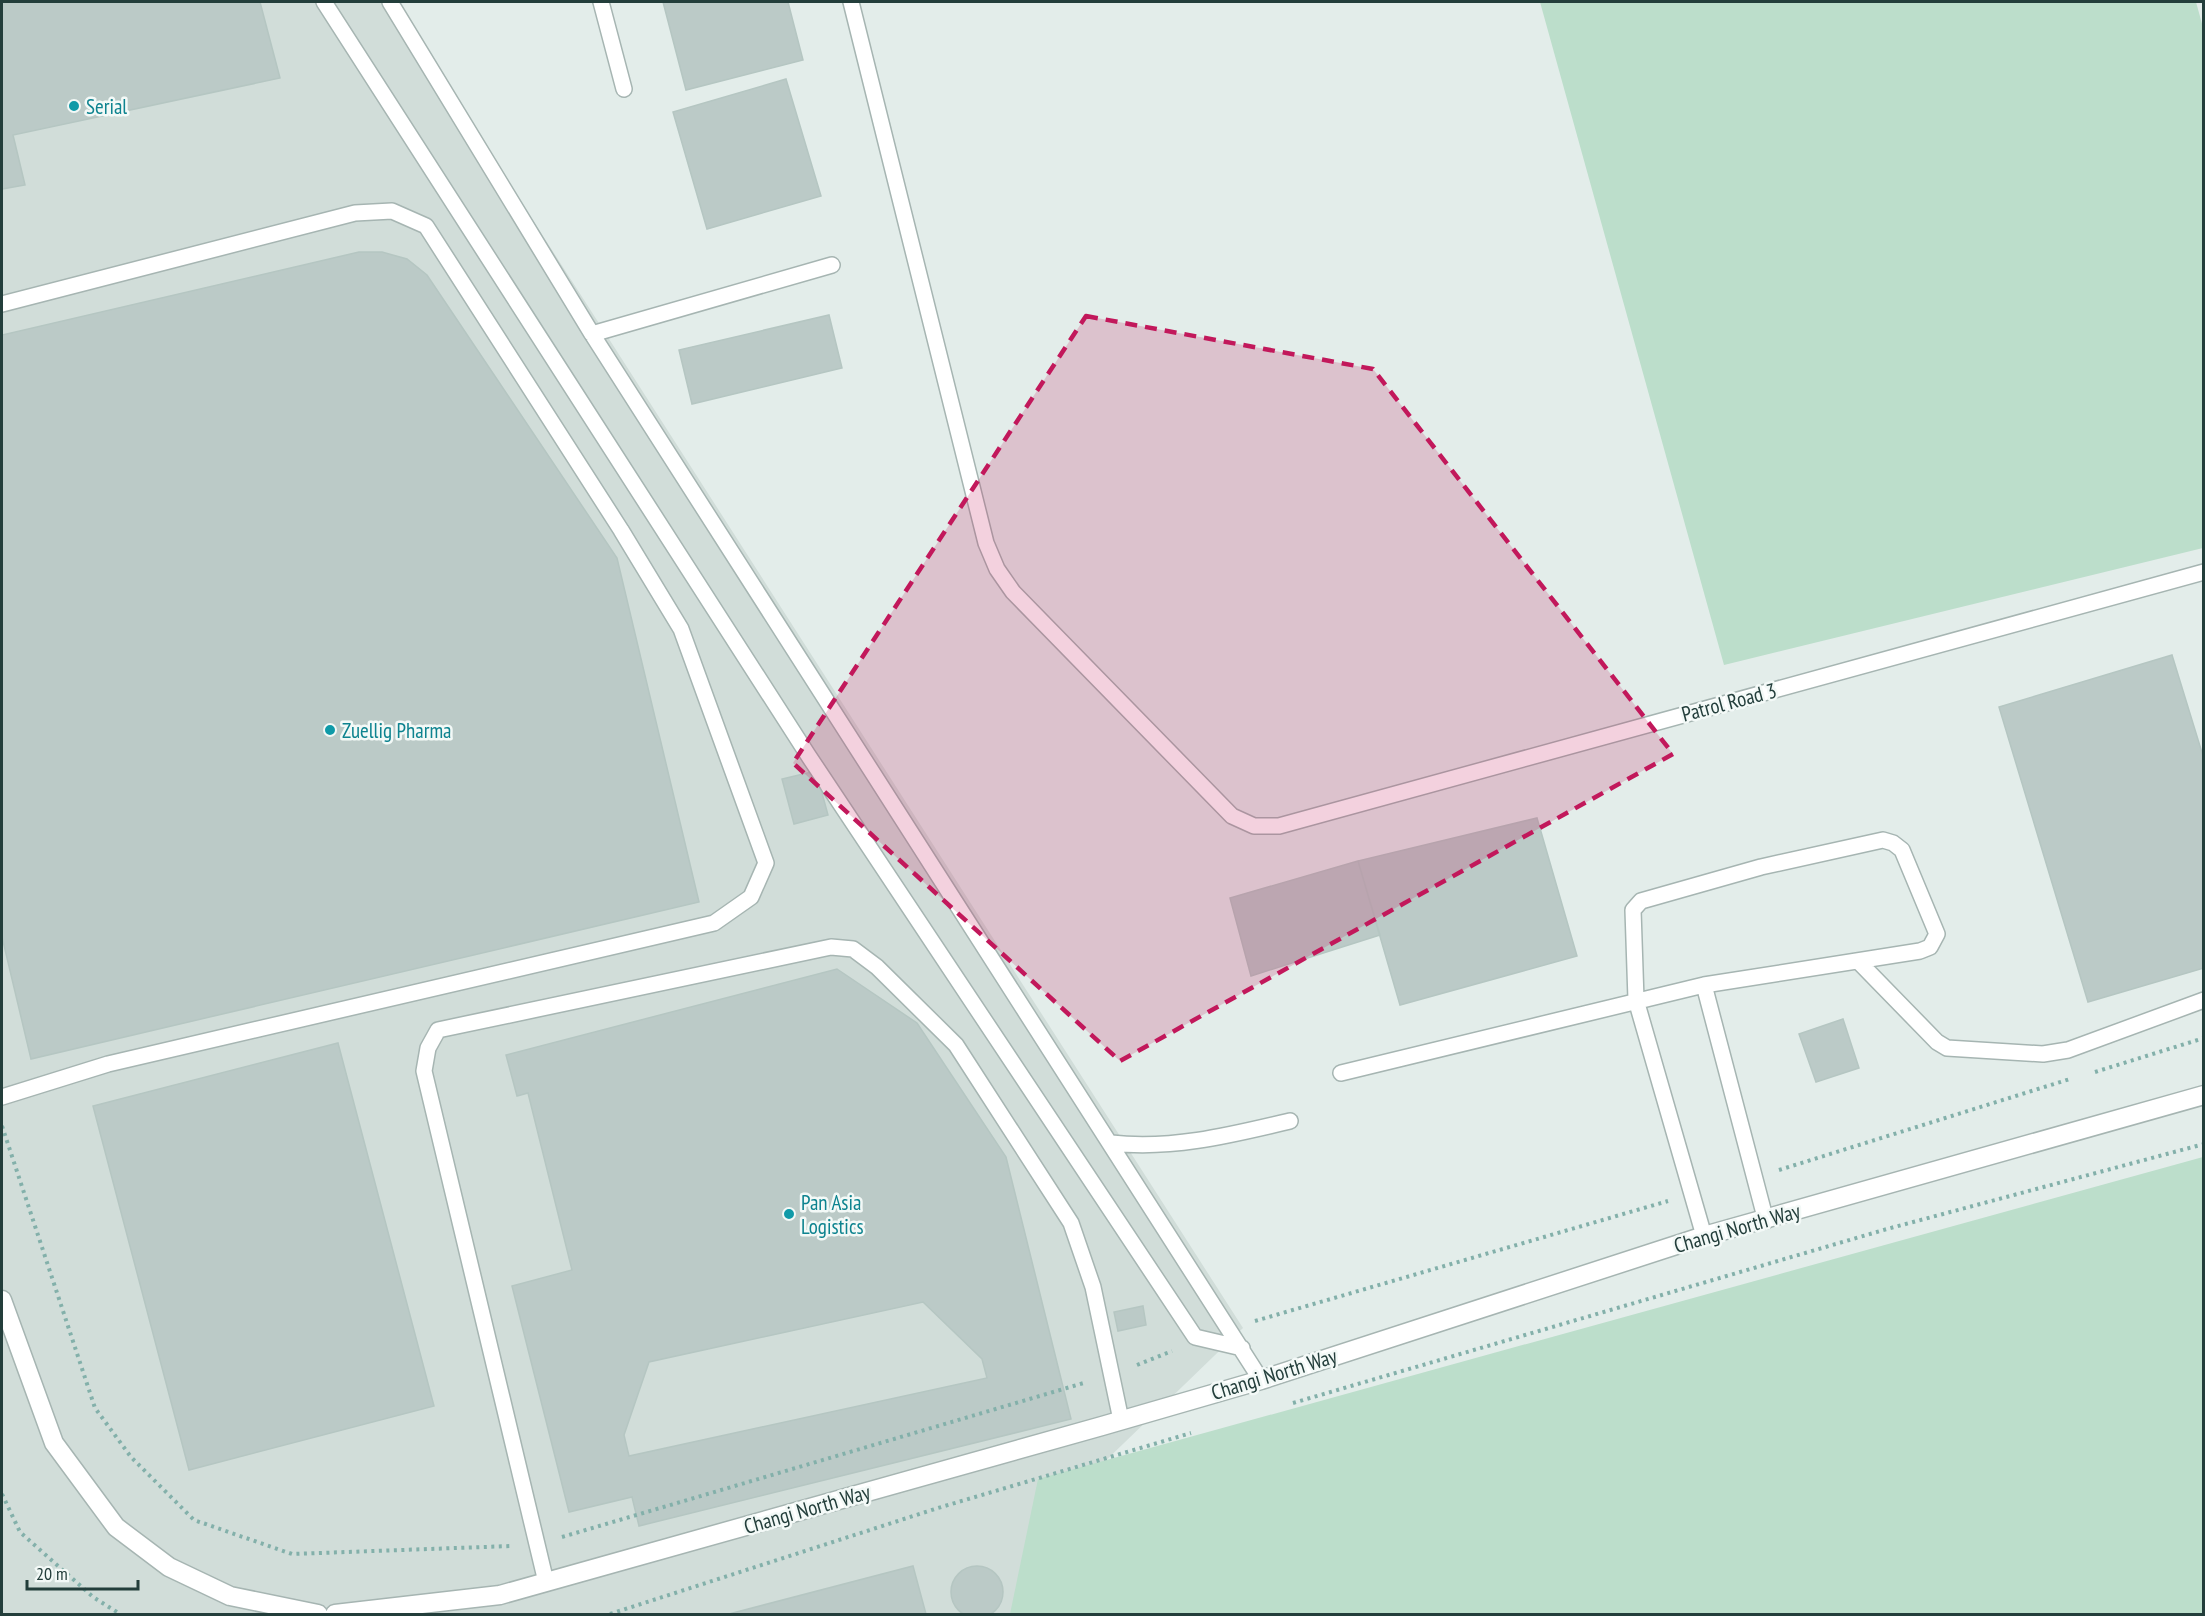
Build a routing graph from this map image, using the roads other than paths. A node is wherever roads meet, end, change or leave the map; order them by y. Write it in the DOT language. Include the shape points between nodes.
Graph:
graph roads {
  1 [pos="324,2"];
  2 [pos="390,2"];
  3 [pos="601,2"];
  4 [pos="850,2"];
  5 [pos="624,89"];
  6 [pos="832,265"];
  7 [pos="2,304"];
  8 [pos="592,334"];
  9 [pos="2204,572"];
  10 [pos="1858,961"];
  11 [pos="1704,985"];
  12 [pos="1636,1000"];
  13 [pos="2204,1000"];
  14 [pos="1341,1073"];
  15 [pos="2204,1095"];
  16 [pos="2,1097"];
  17 [pos="1290,1121"];
  18 [pos="1111,1143"];
  19 [pos="1766,1221"];
  20 [pos="1704,1236"];
  21 [pos="2,1300"];
  22 [pos="1242,1348"];
  23 [pos="1261,1380"];
  24 [pos="1121,1420"];
  25 [pos="546,1582"];
  26 [pos="318,1614"];
  27 [pos="335,1614"];
  1 -- 22 [label="lane" via="808,755 1195,1337"];
  2 -- 8 [label="lane"];
  3 -- 5 [label="lane"];
  4 -- 9 [label="lane, Patrol Road 3" via="984,531 997,569 1012,592 1232,816 1254,826 1279,826"];
  6 -- 8 [label="lane"];
  7 -- 16 [label="lane" via="355,213 392,211 426,226 681,629 766,863 751,897 714,923 108,1064"];
  8 -- 18 [label="lane"];
  10 -- 11 [label="lane"];
  10 -- 12 [label="lane" via="1920,951 1930,946 1937,934 1902,850 1883,840 1761,867 1641,901 1633,910"];
  10 -- 13 [label="lane" via="1947,1048 2043,1054 2068,1050"];
  11 -- 12 [label="lane"];
  11 -- 19 [label="lane"];
  12 -- 14 [label="lane"];
  12 -- 20 [label="lane"];
  15 -- 19 [label="street, Changi North Way"];
  17 -- 18 [label="lane" via="1201,1142"];
  18 -- 22 [label="lane"];
  19 -- 20 [label="street, Changi North Way"];
  20 -- 23 [label="street, Changi North Way"];
  21 -- 26 [label="street" via="54,1443 116,1527 169,1567 230,1596"];
  22 -- 23 [label="lane"];
  23 -- 24 [label="street, Changi North Way"];
  24 -- 25 [label="street, Changi North Way"];
  24 -- 25 [label="lane" via="1093,1287 1071,1223 956,1045 877,967 853,949 831,947 438,1030 428,1048 424,1071"];
  25 -- 27 [label="street, Changi North Way" via="500,1595"];
}
